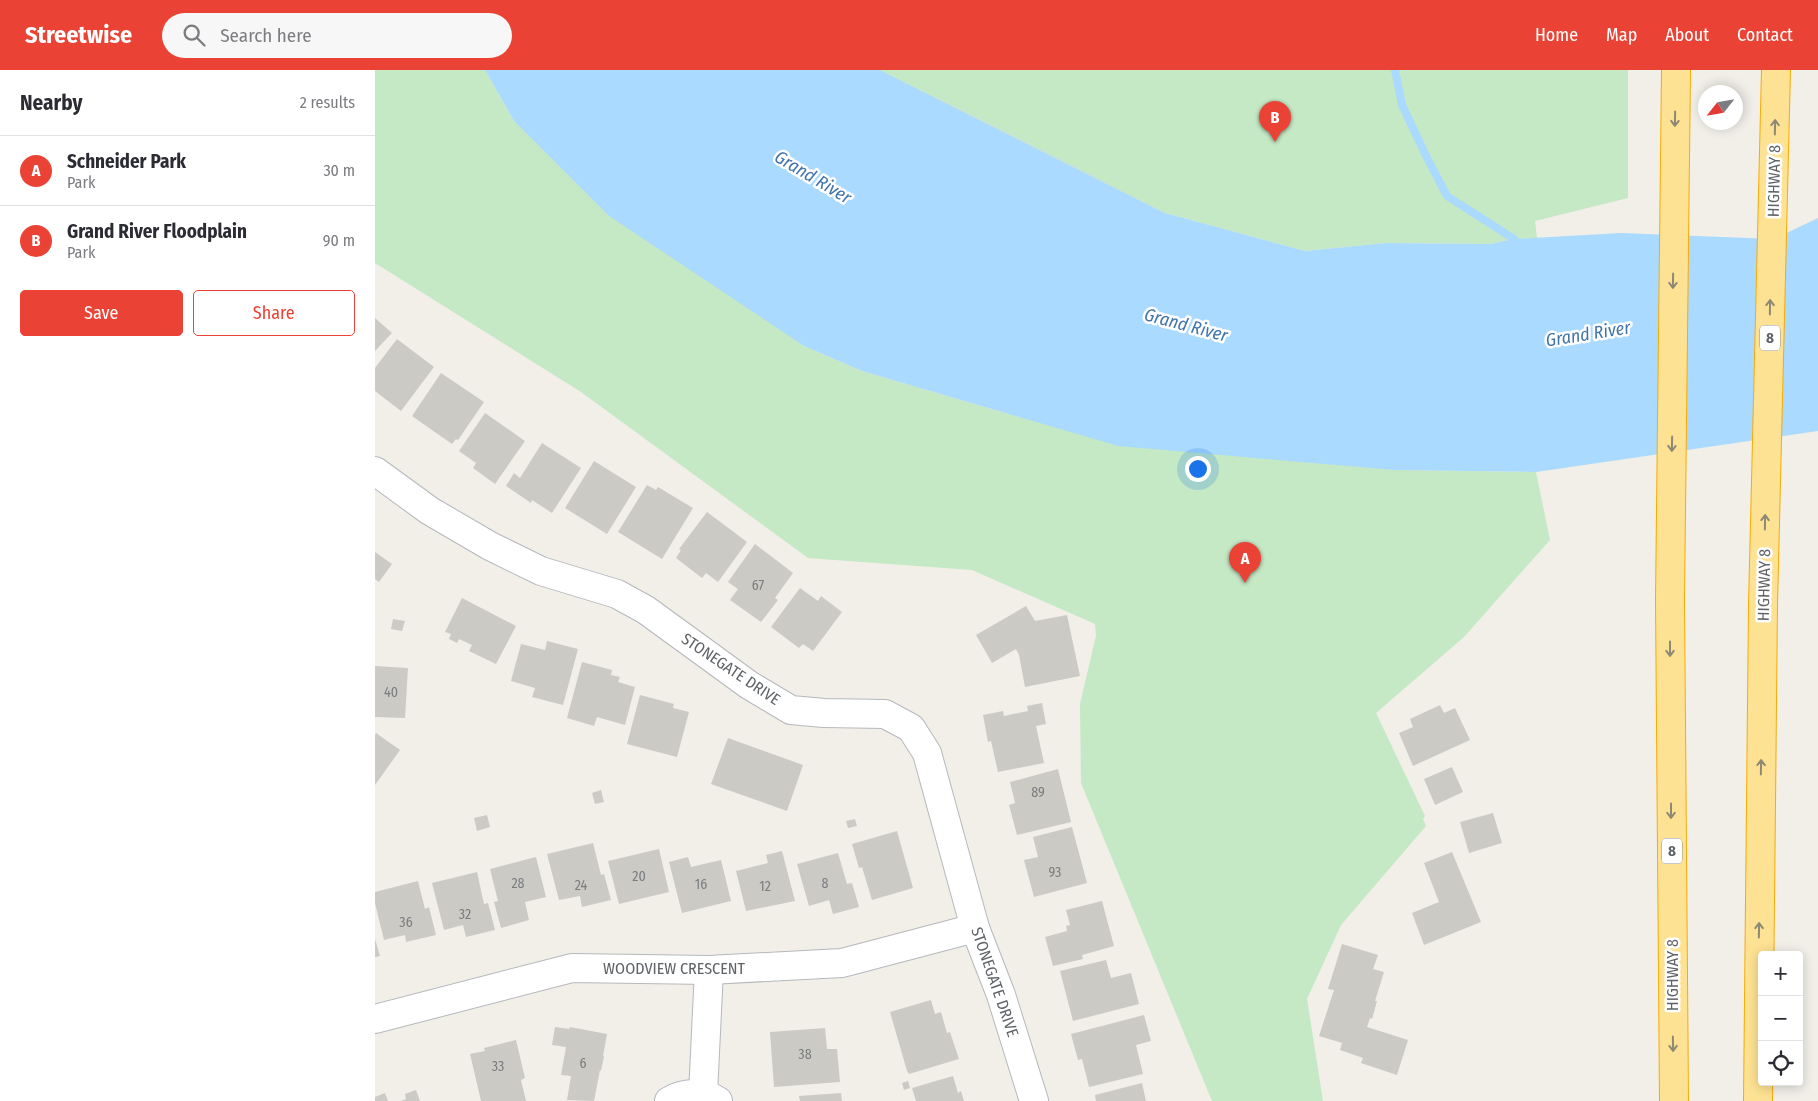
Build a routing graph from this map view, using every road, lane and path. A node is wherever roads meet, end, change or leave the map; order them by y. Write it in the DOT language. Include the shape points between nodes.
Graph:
graph roads {
  1 [pos="1676,70"];
  2 [pos="1776,70"];
  3 [pos="375,470"];
  4 [pos="975,928"];
  5 [pos="709,970"];
  6 [pos="375,1019"];
  7 [pos="711,1098"];
  8 [pos="669,1101"];
  9 [pos="1034,1101"];
  10 [pos="1674,1101"];
  11 [pos="1758,1101"];
  1 -- 10 [label="highway, HIGHWAY 8 / 8, one-way" via="1670,600"];
  11 -- 2 [label="highway, HIGHWAY 8 / 8, one-way" via="1763,605"];
  3 -- 4 [label="street, STONEGATE DRIVE" via="430,511 490,546 541,571 617,594 646,610 749,685 791,710 885,714 911,728 927,753"];
  4 -- 5 [label="street, WOODVIEW CRESCENT" via="842,963"];
  4 -- 9 [label="street, STONEGATE DRIVE" via="1001,995"];
  5 -- 6 [label="street, WOODVIEW CRESCENT" via="572,968"];
  5 -- 7 [label="street"];
  7 -- 8 [label="street" via="687,1094"];
}
